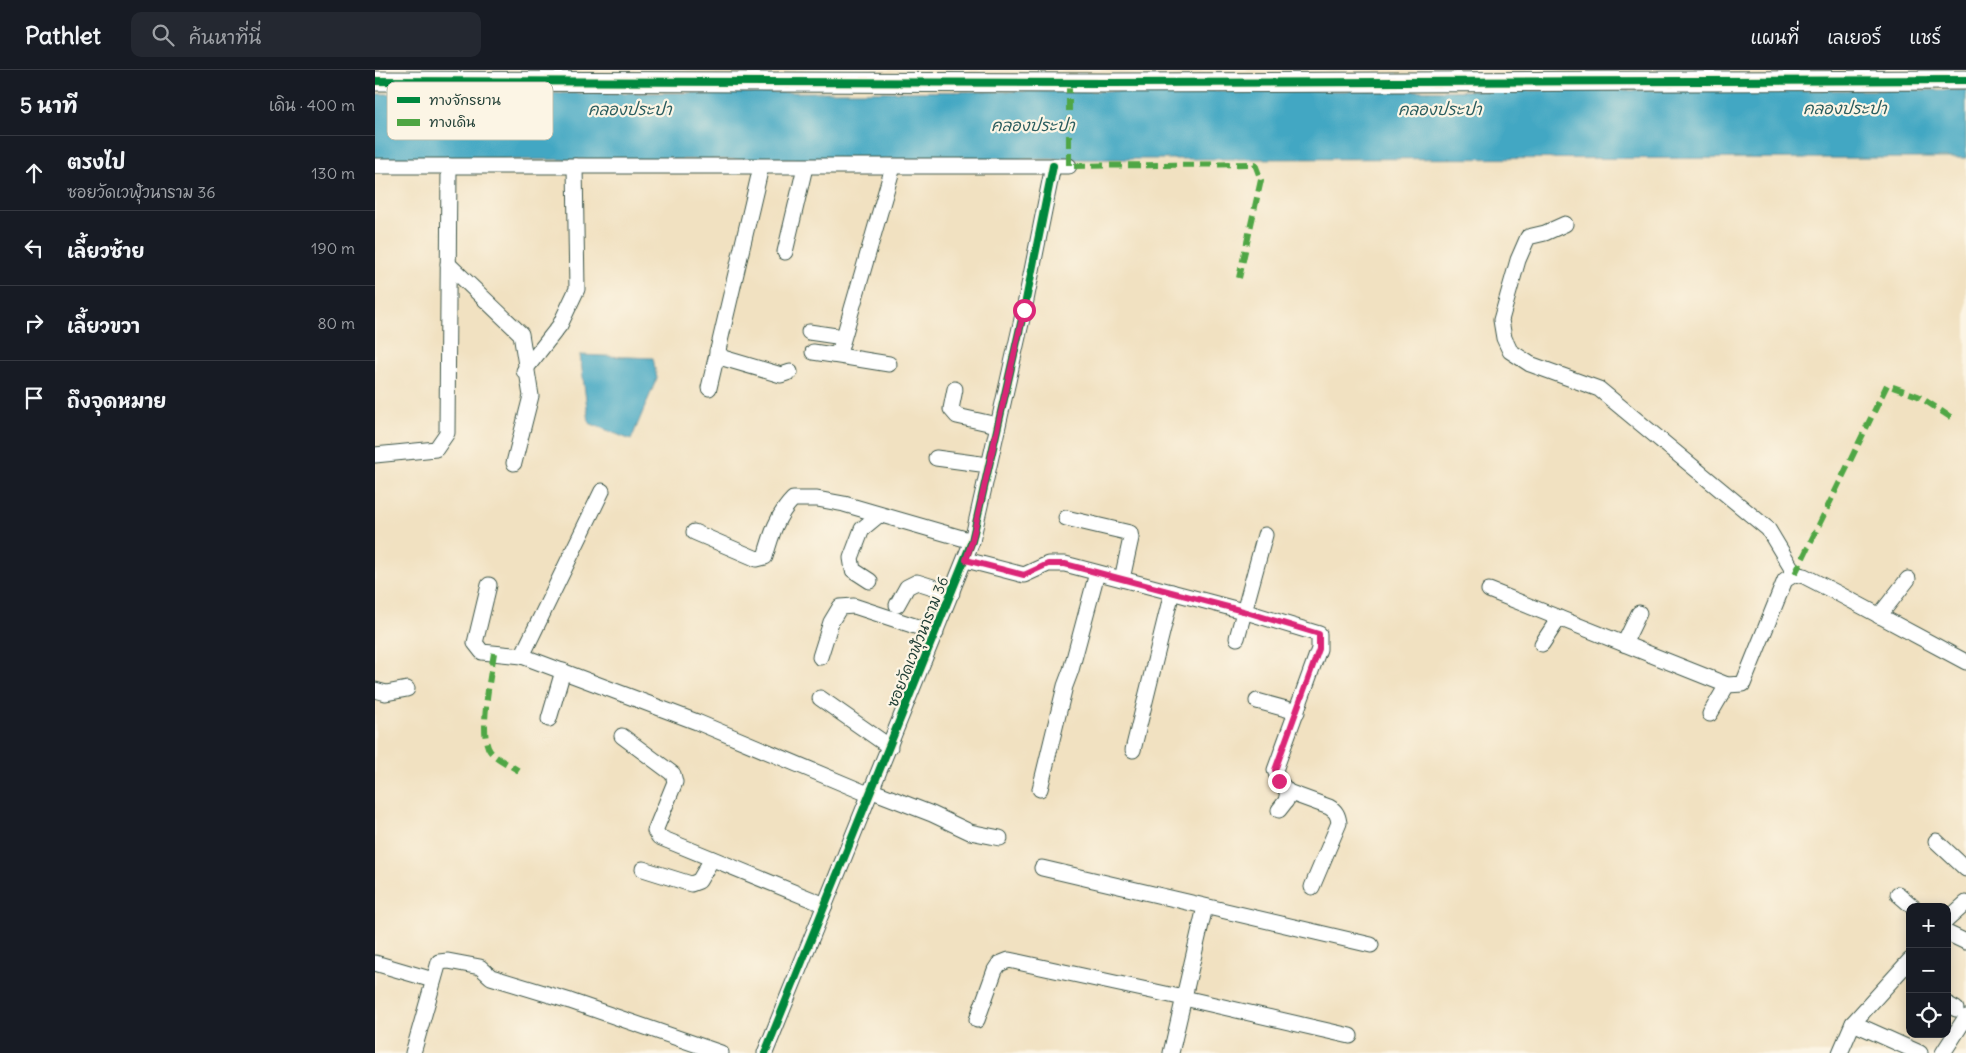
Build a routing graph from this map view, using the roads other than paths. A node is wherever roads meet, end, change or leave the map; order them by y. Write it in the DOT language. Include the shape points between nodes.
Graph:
graph roads {
  1 [pos="520,76"];
  2 [pos="1100,76"];
  3 [pos="1966,80"];
  4 [pos="375,81"];
  5 [pos="375,166"];
  6 [pos="449,166"];
  7 [pos="575,166"];
  8 [pos="1053,166"];
  9 [pos="1069,166"];
  10 [pos="761,167"];
  11 [pos="805,167"];
  12 [pos="893,167"];
  13 [pos="1565,224"];
  14 [pos="785,252"];
  15 [pos="448,264"];
  16 [pos="809,332"];
  17 [pos="843,337"];
  18 [pos="717,351"];
  19 [pos="813,352"];
  20 [pos="833,355"];
  21 [pos="889,364"];
  22 [pos="525,369"];
  23 [pos="790,372"];
  24 [pos="709,388"];
  25 [pos="955,389"];
  26 [pos="997,425"];
  27 [pos="375,455"];
  28 [pos="935,458"];
  29 [pos="514,463"];
  30 [pos="988,466"];
  31 [pos="603,491"];
  32 [pos="879,515"];
  33 [pos="1067,518"];
  34 [pos="694,532"];
  35 [pos="1265,535"];
  36 [pos="972,541"];
  37 [pos="966,560"];
  38 [pos="1097,573"];
  39 [pos="1795,574"];
  40 [pos="1123,579"];
  41 [pos="1908,579"];
  42 [pos="870,581"];
  43 [pos="489,585"];
  44 [pos="1489,590"];
  45 [pos="1172,592"];
  46 [pos="952,593"];
  47 [pos="897,605"];
  48 [pos="1243,611"];
  49 [pos="1879,616"];
  50 [pos="1559,618"];
  51 [pos="936,633"];
  52 [pos="1237,638"];
  53 [pos="1542,644"];
  54 [pos="522,656"];
  55 [pos="820,657"];
  56 [pos="1966,662"];
  57 [pos="563,671"];
  58 [pos="1727,685"];
  59 [pos="407,689"];
  60 [pos="375,690"];
  61 [pos="820,698"];
  62 [pos="1257,701"];
  63 [pos="1297,712"];
  64 [pos="1710,714"];
  65 [pos="549,719"];
  66 [pos="622,736"];
  67 [pos="890,747"];
  68 [pos="1133,750"];
  69 [pos="1040,789"];
  70 [pos="869,792"];
  71 [pos="1288,792"];
  72 [pos="1279,810"];
  73 [pos="1000,838"];
  74 [pos="1936,841"];
  75 [pos="712,859"];
  76 [pos="1042,868"];
  77 [pos="643,869"];
  78 [pos="1966,869"];
  79 [pos="1313,886"];
  80 [pos="1898,894"];
  81 [pos="1966,902"];
  82 [pos="1908,903"];
  83 [pos="825,905"];
  84 [pos="1205,906"];
  85 [pos="1951,916"];
  86 [pos="1951,934"];
  87 [pos="1966,942"];
  88 [pos="1371,945"];
  89 [pos="375,963"];
  90 [pos="1903,978"];
  91 [pos="433,980"];
  92 [pos="1184,998"];
  93 [pos="1956,1010"];
  94 [pos="977,1020"];
  95 [pos="1853,1023"];
  96 [pos="1350,1036"];
  97 [pos="413,1053"];
  98 [pos="721,1053"];
  99 [pos="765,1053"];
  100 [pos="1171,1053"];
  101 [pos="1840,1053"];
  102 [pos="1920,1053"];
  103 [pos="1943,1053"];
  1 -- 2 [label="street"];
  1 -- 4 [label="street"];
  2 -- 3 [label="street"];
  5 -- 6 [label="street"];
  6 -- 7 [label="street"];
  6 -- 15 [label="street"];
  7 -- 10 [label="street"];
  7 -- 22 [label="street" via="577,290 560,324"];
  8 -- 9 [label="street"];
  8 -- 12 [label="street"];
  8 -- 26 [label="street, ซอยวัดเวฬุวนาราม 36"];
  10 -- 11 [label="street"];
  10 -- 18 [label="street"];
  11 -- 12 [label="street"];
  11 -- 14 [label="street"];
  12 -- 17 [label="street"];
  13 -- 39 [label="street" via="1529,237 1518,260 1501,320 1510,351 1530,364 1599,389 1768,529"];
  15 -- 22 [label="street" via="521,334"];
  15 -- 27 [label="street" via="447,433 436,449"];
  16 -- 17 [label="street"];
  17 -- 20 [label="street" via="841,350"];
  18 -- 23 [label="street" via="723,358 781,375"];
  18 -- 24 [label="street"];
  19 -- 20 [label="street"];
  20 -- 21 [label="street"];
  22 -- 29 [label="street" via="531,396"];
  25 -- 26 [label="street" via="951,409 957,416"];
  26 -- 30 [label="street, ซอยวัดเวฬุวนาราม 36"];
  28 -- 30 [label="street"];
  30 -- 36 [label="street, ซอยวัดเวฬุวนาราม 36"];
  31 -- 54 [label="street"];
  32 -- 34 [label="street" via="844,504 793,499 783,509 765,557 757,559"];
  32 -- 36 [label="street"];
  32 -- 42 [label="street" via="862,529 851,558 853,570"];
  33 -- 40 [label="street" via="1130,533"];
  35 -- 48 [label="street"];
  36 -- 37 [label="street, ซอยวัดเวฬุวนาราม 36"];
  37 -- 38 [label="street" via="1024,575 1048,564 1065,564"];
  37 -- 46 [label="street, ซอยวัดเวฬุวนาราม 36"];
  38 -- 40 [label="street"];
  38 -- 69 [label="street"];
  39 -- 49 [label="street"];
  39 -- 58 [label="street" via="1785,580 1743,684"];
  40 -- 45 [label="street"];
  41 -- 49 [label="street"];
  43 -- 54 [label="street" via="475,643 482,652"];
  44 -- 50 [label="street"];
  45 -- 48 [label="street"];
  45 -- 68 [label="street"];
  46 -- 47 [label="street" via="917,582 907,587"];
  46 -- 51 [label="street, ซอยวัดเวฬุวนาราม 36"];
  48 -- 52 [label="street"];
  48 -- 63 [label="street" via="1319,634 1319,649"];
  49 -- 56 [label="street"];
  50 -- 53 [label="street"];
  50 -- 58 [label="street" via="1631,627"];
  51 -- 55 [label="street" via="855,606 840,606 831,622"];
  51 -- 67 [label="street, ซอยวัดเวฬุวนาราม 36"];
  54 -- 57 [label="street"];
  57 -- 65 [label="street"];
  57 -- 70 [label="street"];
  58 -- 64 [label="street"];
  59 -- 60 [label="street" via="386,693"];
  61 -- 67 [label="street"];
  62 -- 63 [label="street"];
  63 -- 71 [label="street" via="1275,770"];
  66 -- 75 [label="street" via="673,774 675,782 655,830 659,836"];
  67 -- 70 [label="street, ซอยวัดเวฬุวนาราม 36"];
  70 -- 73 [label="street" via="932,814 970,832"];
  70 -- 83 [label="street, ซอยวัดเวฬุวนาราม 36"];
  71 -- 72 [label="street"];
  71 -- 79 [label="street" via="1329,807 1339,817"];
  74 -- 78 [label="street"];
  75 -- 77 [label="street" via="699,881 691,884"];
  75 -- 83 [label="street"];
  76 -- 84 [label="street"];
  80 -- 82 [label="street"];
  81 -- 85 [label="street"];
  83 -- 99 [label="street, ซอยวัดเวฬุวนาราม 36"];
  84 -- 88 [label="street"];
  84 -- 92 [label="street"];
  86 -- 87 [label="street"];
  89 -- 91 [label="street"];
  90 -- 95 [label="street"];
  91 -- 97 [label="street"];
  91 -- 98 [label="street" via="439,962 448,960 480,967 491,977"];
  92 -- 94 [label="street" via="1009,960 999,964 995,970"];
  92 -- 96 [label="street"];
  92 -- 100 [label="street"];
  93 -- 103 [label="street"];
  95 -- 101 [label="street"];
  95 -- 102 [label="street"];
}
